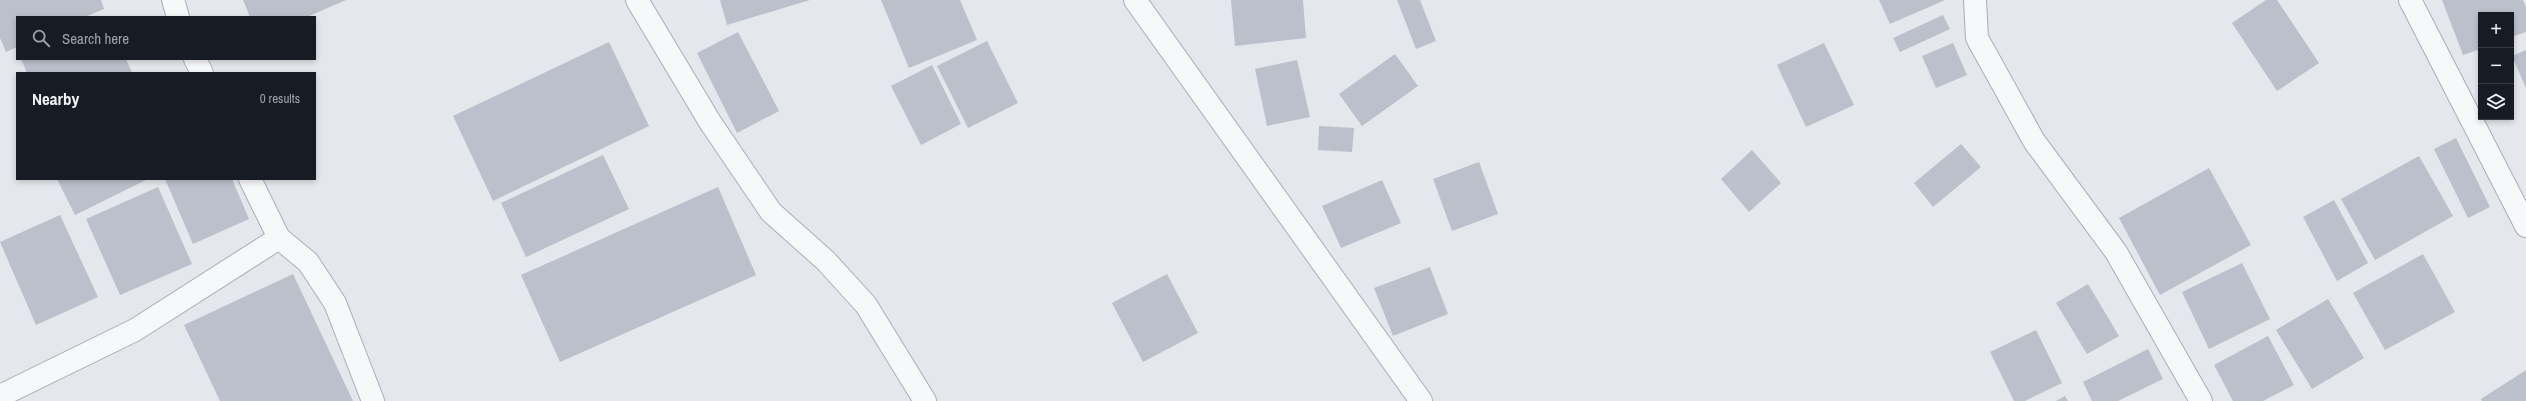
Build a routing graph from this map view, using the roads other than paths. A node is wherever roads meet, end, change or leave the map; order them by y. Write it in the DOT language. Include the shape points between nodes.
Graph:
graph roads {
  1 [pos="173,0"];
  2 [pos="637,0"];
  3 [pos="1135,0"];
  4 [pos="1975,0"];
  5 [pos="2410,0"];
  6 [pos="178,16"];
  7 [pos="196,60"];
  8 [pos="202,72"];
  9 [pos="250,180"];
  10 [pos="2526,226"];
  11 [pos="279,238"];
  12 [pos="0,396"];
  13 [pos="373,401"];
  14 [pos="925,401"];
  15 [pos="1421,401"];
  16 [pos="2200,401"];
  1 -- 6 [label="street"];
  2 -- 14 [label="street" via="710,122 771,212 826,261 866,305"];
  3 -- 15 [label="street"];
  4 -- 16 [label="street" via="1977,38 2030,134 2116,252"];
  5 -- 10 [label="street"];
  7 -- 8 [label="street"];
  9 -- 11 [label="street"];
  11 -- 12 [label="street" via="135,330"];
  11 -- 13 [label="street" via="308,262 335,304"];
}
